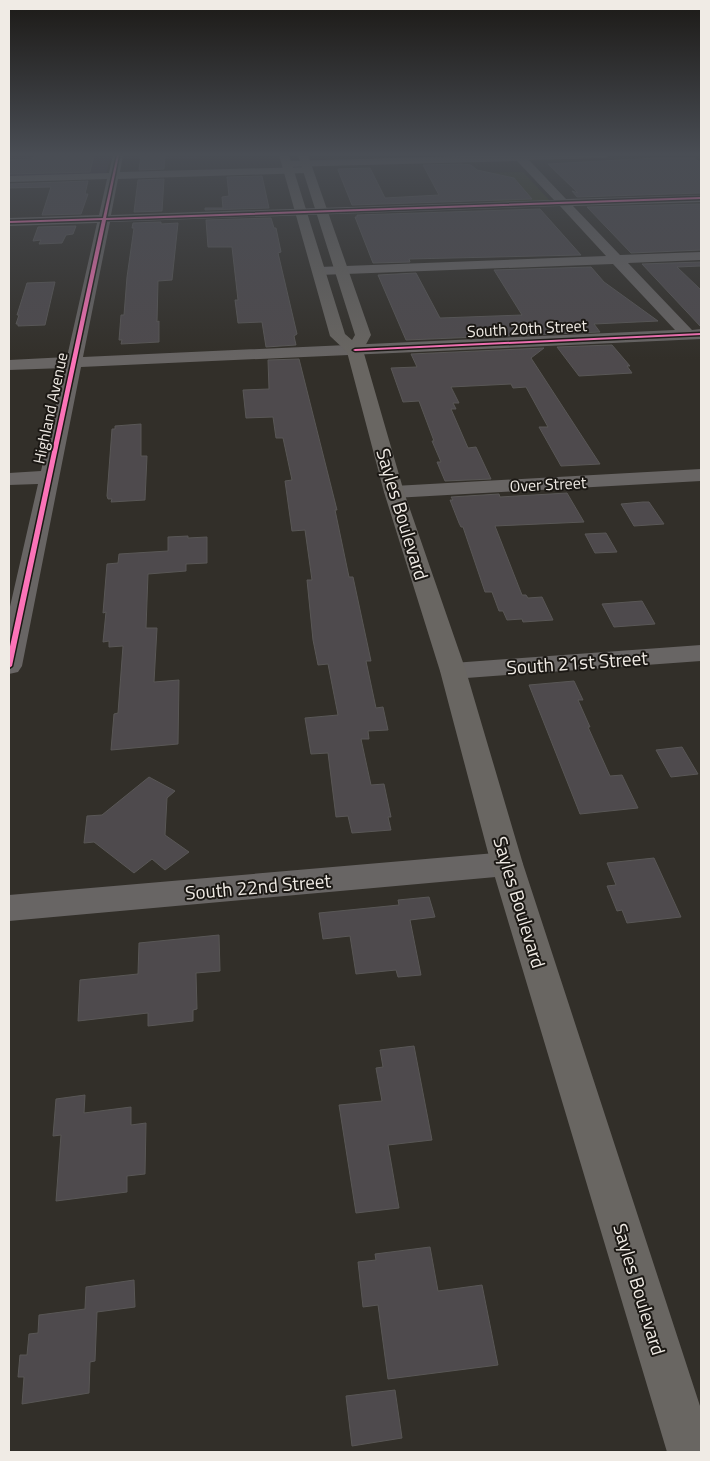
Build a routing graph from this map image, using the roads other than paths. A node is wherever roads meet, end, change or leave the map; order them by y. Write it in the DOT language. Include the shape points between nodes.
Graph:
graph roads {
  1 [pos="103,223"];
  2 [pos="304,223"];
  3 [pos="326,223"];
  4 [pos="582,223"];
  5 [pos="701,256"];
  6 [pos="616,259"];
  7 [pos="342,270"];
  8 [pos="319,271"];
  9 [pos="694,334"];
  10 [pos="355,350"];
  11 [pos="74,362"];
  12 [pos="9,365"];
  13 [pos="701,475"];
  14 [pos="49,477"];
  15 [pos="9,479"];
  16 [pos="394,492"];
  17 [pos="12,637"];
  18 [pos="701,653"];
  19 [pos="9,666"];
  20 [pos="453,670"];
  21 [pos="507,864"];
  22 [pos="9,908"];
  23 [pos="691,1452"];
  1 -- 11 [label="street, Highland Avenue"];
  2 -- 8 [label="main road"];
  3 -- 7 [label="main road, Sayles Boulevard"];
  4 -- 6 [label="street"];
  5 -- 6 [label="street"];
  6 -- 7 [label="street"];
  6 -- 9 [label="street"];
  7 -- 8 [label="street"];
  7 -- 10 [label="main road, Sayles Boulevard" via="363,335"];
  8 -- 10 [label="main road" via="338,336"];
  9 -- 10 [label="street, South 20th Street"];
  10 -- 11 [label="street, South 20th Street"];
  10 -- 16 [label="main road, Sayles Boulevard"];
  11 -- 12 [label="street, South 20th Street"];
  11 -- 14 [label="street, Highland Avenue"];
  13 -- 16 [label="street, Over Street"];
  14 -- 15 [label="street"];
  14 -- 17 [label="street, Highland Avenue"];
  16 -- 20 [label="main road, Sayles Boulevard"];
  17 -- 19 [label="street, Highland Avenue"];
  18 -- 20 [label="street, South 21st Street"];
  20 -- 21 [label="main road, Sayles Boulevard"];
  21 -- 22 [label="street, South 22nd Street"];
  21 -- 23 [label="main road, Sayles Boulevard"];
}
